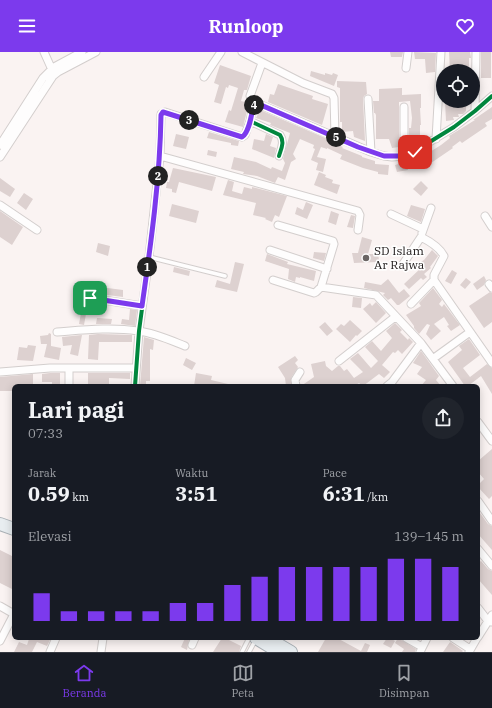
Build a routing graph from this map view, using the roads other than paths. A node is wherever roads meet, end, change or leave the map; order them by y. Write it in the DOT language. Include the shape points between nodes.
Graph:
graph roads {
  1 [pos="44,52"];
  2 [pos="82,52"];
  3 [pos="96,52"];
  4 [pos="221,52"];
  5 [pos="242,52"];
  6 [pos="408,52"];
  7 [pos="440,52"];
  8 [pos="476,52"];
  9 [pos="262,63"];
  10 [pos="406,68"];
  11 [pos="53,72"];
  12 [pos="204,77"];
  13 [pos="492,96"];
  14 [pos="368,99"];
  15 [pos="254,102"];
  16 [pos="404,107"];
  17 [pos="475,111"];
  18 [pos="250,121"];
  19 [pos="335,136"];
  20 [pos="436,138"];
  21 [pos="0,145"];
  22 [pos="371,152"];
  23 [pos="0,156"];
  24 [pos="160,156"];
  25 [pos="279,156"];
  26 [pos="404,156"];
  27 [pos="0,205"];
  28 [pos="431,208"];
  29 [pos="391,214"];
  30 [pos="484,216"];
  31 [pos="278,225"];
  32 [pos="492,227"];
  33 [pos="423,229"];
  34 [pos="37,230"];
  35 [pos="358,230"];
  36 [pos="421,237"];
  37 [pos="270,250"];
  38 [pos="149,257"];
  39 [pos="403,264"];
  40 [pos="327,268"];
  41 [pos="225,276"];
  42 [pos="273,280"];
  43 [pos="434,280"];
  44 [pos="321,287"];
  45 [pos="78,296"];
  46 [pos="411,304"];
  47 [pos="142,306"];
  48 [pos="395,316"];
  49 [pos="139,331"];
  50 [pos="56,332"];
  51 [pos="470,332"];
  52 [pos="421,343"];
  53 [pos="186,346"];
  54 [pos="434,358"];
  55 [pos="339,361"];
  56 [pos="492,363"];
  57 [pos="69,368"];
  58 [pos="136,368"];
  59 [pos="0,372"];
  60 [pos="300,372"];
  61 [pos="69,384"];
  62 [pos="135,384"];
  63 [pos="296,384"];
  64 [pos="392,384"];
  65 [pos="452,384"];
  66 [pos="480,425"];
  67 [pos="492,441"];
  68 [pos="480,504"];
  69 [pos="492,521"];
  70 [pos="0,524"];
  71 [pos="12,528"];
  72 [pos="0,532"];
  73 [pos="12,535"];
  74 [pos="480,551"];
  75 [pos="492,566"];
  76 [pos="0,606"];
  77 [pos="480,610"];
  78 [pos="12,613"];
  79 [pos="12,618"];
  80 [pos="491,619"];
  81 [pos="480,635"];
  82 [pos="0,640"];
  83 [pos="55,640"];
  84 [pos="102,640"];
  85 [pos="248,640"];
  86 [pos="260,640"];
  87 [pos="262,640"];
  88 [pos="263,640"];
  89 [pos="408,640"];
  90 [pos="426,640"];
  91 [pos="455,640"];
  92 [pos="477,640"];
  93 [pos="421,650"];
  94 [pos="469,651"];
  95 [pos="50,652"];
  96 [pos="101,652"];
  97 [pos="242,652"];
  98 [pos="249,652"];
  99 [pos="280,652"];
  100 [pos="291,652"];
  1 -- 11 [label="street"];
  2 -- 11 [label="street"];
  3 -- 11 [label="street" via="58,72"];
  4 -- 12 [label="street"];
  5 -- 9 [label="street"];
  6 -- 10 [label="street"];
  7 -- 20 [label="street"];
  8 -- 17 [label="street"];
  9 -- 15 [label="street" via="250,96"];
  9 -- 19 [label="street" via="332,94"];
  11 -- 21 [label="street" via="43,78"];
  11 -- 23 [label="street"];
  13 -- 17 [label="street"];
  14 -- 22 [label="street"];
  15 -- 18 [label="street"];
  15 -- 19 [label="street"];
  16 -- 26 [label="street"];
  17 -- 20 [label="street"];
  18 -- 24 [label="street" via="242,137 162,113"];
  18 -- 25 [label="street" via="280,135 283,142"];
  19 -- 22 [label="street"];
  20 -- 26 [label="street"];
  22 -- 26 [label="street" via="384,156"];
  24 -- 35 [label="street" via="358,211"];
  24 -- 38 [label="street"];
  27 -- 34 [label="street"];
  28 -- 33 [label="street"];
  29 -- 33 [label="street"];
  30 -- 32 [label="street"];
  31 -- 40 [label="street" via="333,241"];
  33 -- 36 [label="street"];
  36 -- 39 [label="street"];
  36 -- 43 [label="street" via="444,256"];
  37 -- 40 [label="street"];
  38 -- 41 [label="lane"];
  38 -- 47 [label="street"];
  40 -- 44 [label="street"];
  42 -- 44 [label="street" via="314,292"];
  43 -- 46 [label="street"];
  43 -- 51 [label="street"];
  44 -- 48 [label="street" via="376,295"];
  45 -- 47 [label="street"];
  47 -- 49 [label="street"];
  48 -- 52 [label="street"];
  48 -- 55 [label="street"];
  49 -- 50 [label="street" via="101,329"];
  49 -- 53 [label="street"];
  49 -- 58 [label="street"];
  51 -- 54 [label="street"];
  51 -- 56 [label="street"];
  52 -- 54 [label="street"];
  52 -- 64 [label="street"];
  54 -- 65 [label="street"];
  57 -- 58 [label="street"];
  57 -- 59 [label="street"];
  57 -- 61 [label="street"];
  58 -- 62 [label="street"];
  60 -- 63 [label="street"];
  66 -- 67 [label="street"];
  68 -- 69 [label="street"];
  70 -- 71 [label="main road"];
  72 -- 73 [label="main road"];
  74 -- 75 [label="street"];
  76 -- 78 [label="street"];
  77 -- 80 [label="street"];
  79 -- 82 [label="street"];
  80 -- 81 [label="street"];
  83 -- 95 [label="street"];
  84 -- 96 [label="street"];
  85 -- 97 [label="lane"];
  86 -- 98 [label="lane"];
  87 -- 99 [label="main road"];
  88 -- 100 [label="main road"];
  89 -- 93 [label="street"];
  90 -- 93 [label="street"];
  91 -- 94 [label="street"];
  92 -- 94 [label="street"];
}
